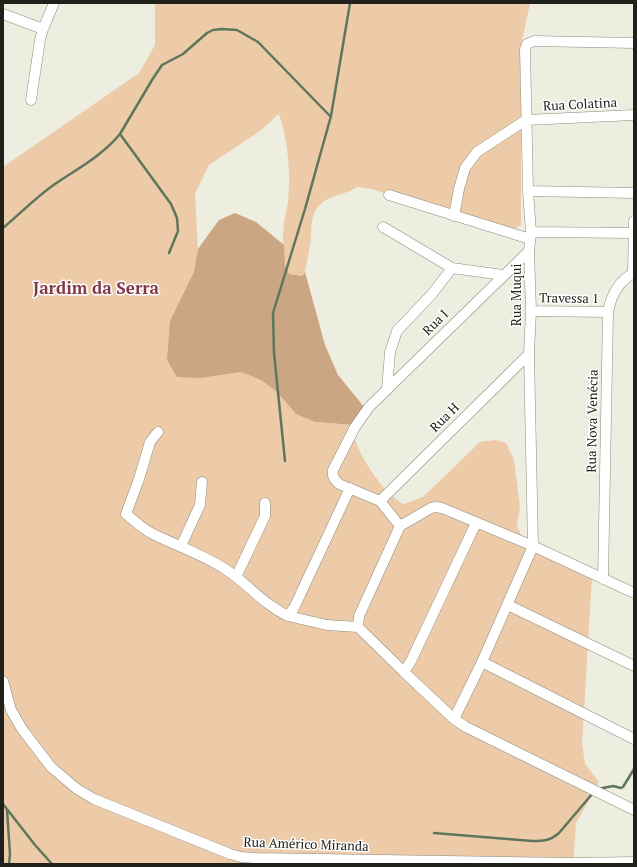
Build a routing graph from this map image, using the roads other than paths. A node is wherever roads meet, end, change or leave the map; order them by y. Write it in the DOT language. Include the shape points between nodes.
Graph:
graph roads {
  1 [pos="54,3"];
  2 [pos="3,14"];
  3 [pos="43,29"];
  4 [pos="634,42"];
  5 [pos="634,49"];
  6 [pos="31,100"];
  7 [pos="634,115"];
  8 [pos="526,120"];
  9 [pos="528,191"];
  10 [pos="634,193"];
  11 [pos="389,195"];
  12 [pos="454,216"];
  13 [pos="634,221"];
  14 [pos="383,227"];
  15 [pos="634,234"];
  16 [pos="530,235"];
  17 [pos="530,250"];
  18 [pos="452,268"];
  19 [pos="634,273"];
  20 [pos="503,275"];
  21 [pos="531,311"];
  22 [pos="608,312"];
  23 [pos="529,354"];
  24 [pos="387,390"];
  25 [pos="158,432"];
  26 [pos="202,482"];
  27 [pos="350,488"];
  28 [pos="380,501"];
  29 [pos="265,503"];
  30 [pos="476,523"];
  31 [pos="400,526"];
  32 [pos="181,546"];
  33 [pos="533,546"];
  34 [pos="236,577"];
  35 [pos="603,578"];
  36 [pos="634,594"];
  37 [pos="508,605"];
  38 [pos="288,616"];
  39 [pos="358,627"];
  40 [pos="482,662"];
  41 [pos="634,666"];
  42 [pos="404,672"];
  43 [pos="3,681"];
  44 [pos="454,719"];
  45 [pos="634,739"];
  46 [pos="634,810"];
  47 [pos="634,862"];
  1 -- 3 [label="street"];
  2 -- 3 [label="street"];
  3 -- 6 [label="street"];
  4 -- 5 [label="street"];
  4 -- 8 [label="street, Rua Muqui" via="534,41 527,44"];
  7 -- 8 [label="street, Rua Colatina"];
  8 -- 9 [label="street, Rua Muqui"];
  8 -- 12 [label="street" via="477,152 465,168"];
  9 -- 10 [label="street"];
  9 -- 16 [label="street, Rua Muqui"];
  11 -- 12 [label="street"];
  12 -- 16 [label="street"];
  13 -- 15 [label="street"];
  14 -- 18 [label="street"];
  15 -- 16 [label="street"];
  15 -- 19 [label="street"];
  16 -- 17 [label="street, Rua Muqui"];
  17 -- 20 [label="street, Rua I"];
  17 -- 21 [label="street, Rua Muqui"];
  18 -- 20 [label="street"];
  18 -- 24 [label="street" via="432,294 397,331 390,352"];
  19 -- 22 [label="street, Rua Nova Venécia" via="614,291"];
  20 -- 24 [label="street, Rua I"];
  21 -- 22 [label="street, Travessa 1"];
  21 -- 23 [label="street, Rua Muqui"];
  22 -- 35 [label="street, Rua Nova Venécia"];
  23 -- 28 [label="street, Rua H"];
  23 -- 33 [label="street, Rua Muqui"];
  24 -- 27 [label="street, Rua I" via="362,415 333,470 334,479"];
  25 -- 32 [label="street" via="150,442 126,514 152,533"];
  26 -- 32 [label="street" via="200,505"];
  27 -- 28 [label="street"];
  27 -- 38 [label="street"];
  28 -- 31 [label="street"];
  29 -- 34 [label="street" via="265,516"];
  30 -- 31 [label="street" via="442,508 431,508"];
  30 -- 33 [label="street"];
  30 -- 42 [label="street"];
  31 -- 39 [label="street" via="358,616"];
  32 -- 34 [label="street"];
  33 -- 35 [label="street"];
  33 -- 37 [label="street"];
  34 -- 38 [label="street" via="277,611"];
  35 -- 36 [label="street"];
  37 -- 40 [label="street"];
  37 -- 41 [label="street"];
  38 -- 39 [label="street" via="327,625"];
  39 -- 42 [label="street"];
  40 -- 44 [label="street"];
  40 -- 45 [label="street"];
  42 -- 44 [label="street"];
  43 -- 47 [label="street, Rua Américo Miranda" via="11,710 22,729 51,767 77,789 94,799 230,854 262,858"];
  44 -- 46 [label="street" via="466,728"];
}
